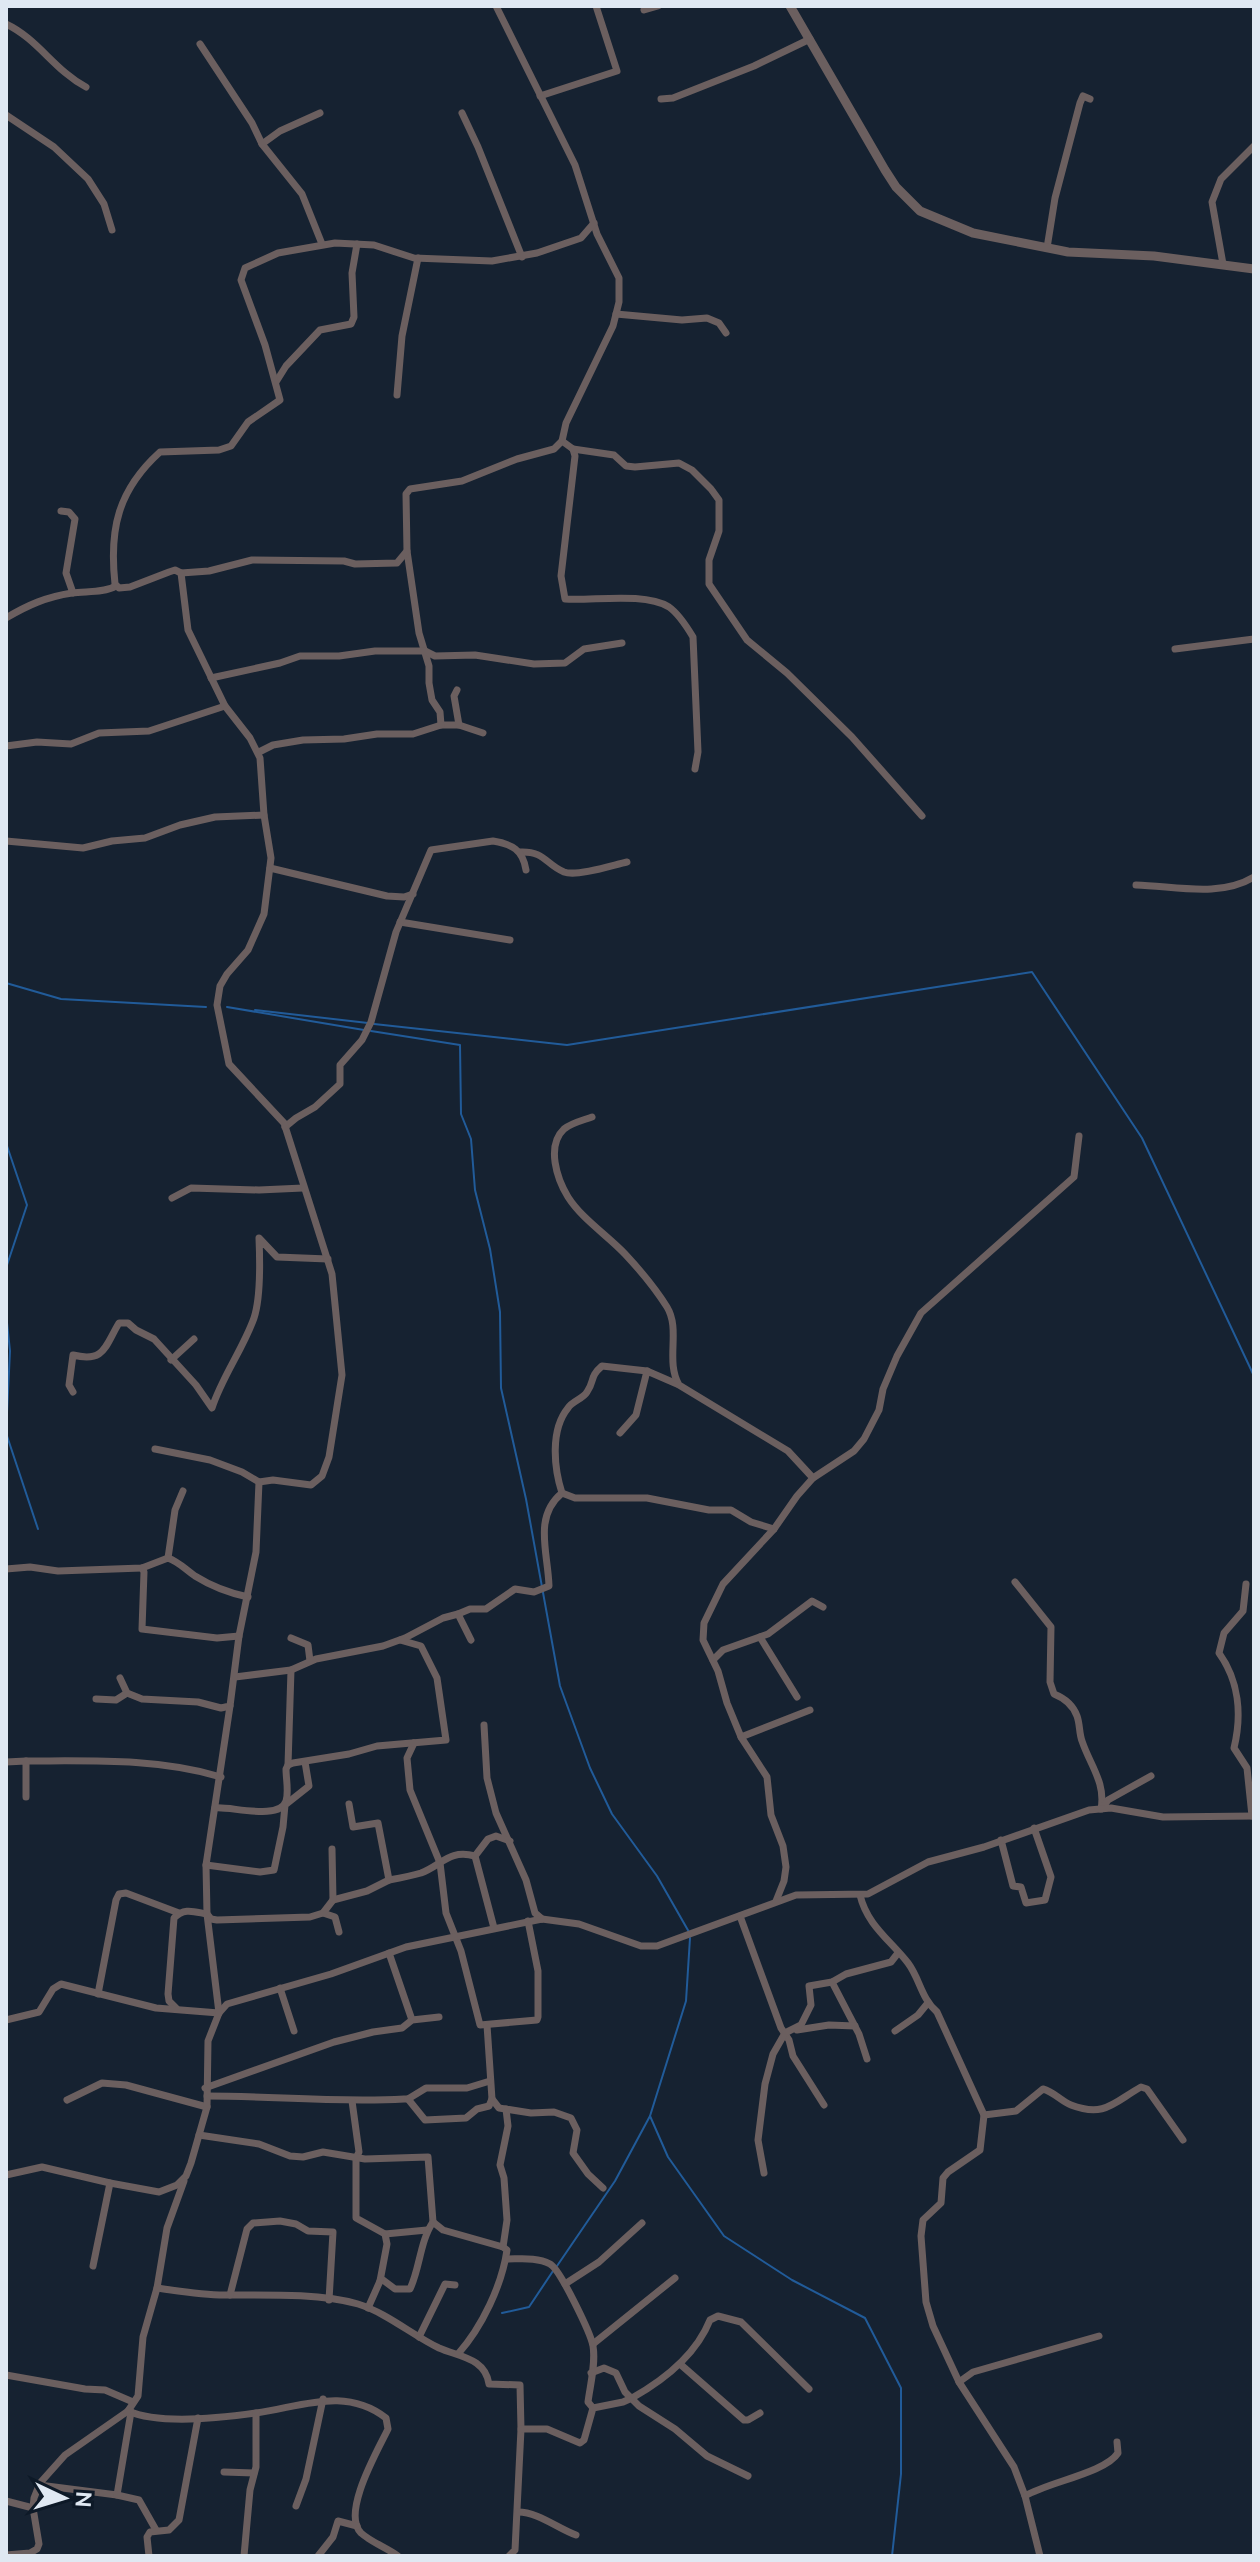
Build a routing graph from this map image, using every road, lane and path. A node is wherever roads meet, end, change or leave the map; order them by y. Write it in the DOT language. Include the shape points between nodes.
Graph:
graph roads {
  1 [pos="496,6"];
  2 [pos="596,6"];
  3 [pos="658,6"];
  4 [pos="790,6"];
  5 [pos="644,10"];
  6 [pos="6,24"];
  7 [pos="810,39"];
  8 [pos="200,44"];
  9 [pos="86,87"];
  10 [pos="540,96"];
  11 [pos="661,99"];
  12 [pos="1090,99"];
  13 [pos="320,113"];
  14 [pos="462,113"];
  15 [pos="6,115"];
  16 [pos="262,144"];
  17 [pos="1254,146"];
  18 [pos="594,223"];
  19 [pos="112,230"];
  20 [pos="322,244"];
  21 [pos="357,244"];
  22 [pos="1047,248"];
  23 [pos="522,257"];
  24 [pos="418,258"];
  25 [pos="1223,264"];
  26 [pos="1254,269"];
  27 [pos="616,314"];
  28 [pos="726,333"];
  29 [pos="276,382"];
  30 [pos="397,395"];
  31 [pos="562,441"];
  32 [pos="573,449"];
  33 [pos="61,511"];
  34 [pos="407,551"];
  35 [pos="181,573"];
  36 [pos="116,586"];
  37 [pos="73,593"];
  38 [pos="6,618"];
  39 [pos="1254,639"];
  40 [pos="622,643"];
  41 [pos="1175,649"];
  42 [pos="425,651"];
  43 [pos="211,678"];
  44 [pos="457,690"];
  45 [pos="225,706"];
  46 [pos="441,725"];
  47 [pos="459,725"];
  48 [pos="483,733"];
  49 [pos="6,746"];
  50 [pos="259,752"];
  51 [pos="695,769"];
  52 [pos="264,815"];
  53 [pos="922,816"];
  54 [pos="6,841"];
  55 [pos="520,852"];
  56 [pos="627,862"];
  57 [pos="270,868"];
  58 [pos="526,870"];
  59 [pos="1254,877"];
  60 [pos="1136,885"];
  61 [pos="413,894"];
  62 [pos="400,922"];
  63 [pos="510,940"];
  64 [pos="592,1117"];
  65 [pos="285,1127"];
  66 [pos="1079,1136"];
  67 [pos="303,1188"];
  68 [pos="172,1198"];
  69 [pos="328,1259"];
  70 [pos="194,1339"];
  71 [pos="171,1360"];
  72 [pos="647,1371"];
  73 [pos="679,1385"];
  74 [pos="73,1392"];
  75 [pos="620,1433"];
  76 [pos="155,1449"];
  77 [pos="813,1478"];
  78 [pos="259,1482"];
  79 [pos="183,1491"];
  80 [pos="562,1493"];
  81 [pos="774,1529"];
  82 [pos="168,1558"];
  83 [pos="142,1568"];
  84 [pos="6,1569"];
  85 [pos="1015,1582"];
  86 [pos="1246,1584"];
  87 [pos="248,1597"];
  88 [pos="823,1607"];
  89 [pos="458,1614"];
  90 [pos="239,1636"];
  91 [pos="760,1637"];
  92 [pos="291,1638"];
  93 [pos="400,1640"];
  94 [pos="471,1640"];
  95 [pos="713,1660"];
  96 [pos="310,1661"];
  97 [pos="291,1670"];
  98 [pos="235,1677"];
  99 [pos="120,1678"];
  100 [pos="127,1693"];
  101 [pos="797,1697"];
  102 [pos="96,1699"];
  103 [pos="230,1706"];
  104 [pos="810,1710"];
  105 [pos="484,1725"];
  106 [pos="741,1737"];
  107 [pos="414,1743"];
  108 [pos="26,1761"];
  109 [pos="6,1762"];
  110 [pos="305,1762"];
  111 [pos="288,1765"];
  112 [pos="1151,1776"];
  113 [pos="221,1777"];
  114 [pos="26,1797"];
  115 [pos="349,1804"];
  116 [pos="285,1805"];
  117 [pos="215,1808"];
  118 [pos="1101,1809"];
  119 [pos="1253,1816"];
  120 [pos="1034,1828"];
  121 [pos="1001,1840"];
  122 [pos="510,1841"];
  123 [pos="332,1849"];
  124 [pos="475,1856"];
  125 [pos="440,1863"];
  126 [pos="206,1865"];
  127 [pos="389,1880"];
  128 [pos="860,1895"];
  129 [pos="333,1900"];
  130 [pos="776,1901"];
  131 [pos="179,1913"];
  132 [pos="323,1913"];
  133 [pos="207,1914"];
  134 [pos="740,1916"];
  135 [pos="542,1919"];
  136 [pos="528,1921"];
  137 [pos="494,1928"];
  138 [pos="339,1932"];
  139 [pos="456,1936"];
  140 [pos="389,1953"];
  141 [pos="898,1953"];
  142 [pos="832,1982"];
  143 [pos="280,1988"];
  144 [pos="98,1994"];
  145 [pos="927,2004"];
  146 [pos="178,2010"];
  147 [pos="219,2013"];
  148 [pos="439,2017"];
  149 [pos="6,2020"];
  150 [pos="412,2020"];
  151 [pos="487,2025"];
  152 [pos="855,2026"];
  153 [pos="294,2031"];
  154 [pos="895,2031"];
  155 [pos="788,2032"];
  156 [pos="867,2059"];
  157 [pos="490,2081"];
  158 [pos="206,2092"];
  159 [pos="408,2099"];
  160 [pos="492,2099"];
  161 [pos="67,2100"];
  162 [pos="352,2101"];
  163 [pos="824,2105"];
  164 [pos="207,2107"];
  165 [pos="506,2109"];
  166 [pos="984,2115"];
  167 [pos="199,2135"];
  168 [pos="1183,2140"];
  169 [pos="356,2158"];
  170 [pos="764,2173"];
  171 [pos="6,2175"];
  172 [pos="186,2176"];
  173 [pos="110,2183"];
  174 [pos="603,2188"];
  175 [pos="159,2192"];
  176 [pos="176,2206"];
  177 [pos="433,2222"];
  178 [pos="642,2223"];
  179 [pos="427,2230"];
  180 [pos="385,2234"];
  181 [pos="503,2247"];
  182 [pos="507,2259"];
  183 [pos="93,2266"];
  184 [pos="675,2278"];
  185 [pos="380,2281"];
  186 [pos="565,2284"];
  187 [pos="455,2285"];
  188 [pos="157,2288"];
  189 [pos="230,2295"];
  190 [pos="329,2300"];
  191 [pos="368,2308"];
  192 [pos="1099,2336"];
  193 [pos="419,2337"];
  194 [pos="593,2344"];
  195 [pos="458,2354"];
  196 [pos="680,2364"];
  197 [pos="591,2373"];
  198 [pos="6,2375"];
  199 [pos="959,2382"];
  200 [pos="809,2389"];
  201 [pos="632,2398"];
  202 [pos="323,2399"];
  203 [pos="133,2402"];
  204 [pos="593,2408"];
  205 [pos="129,2412"];
  206 [pos="256,2413"];
  207 [pos="760,2413"];
  208 [pos="198,2418"];
  209 [pos="521,2429"];
  210 [pos="1117,2442"];
  211 [pos="224,2472"];
  212 [pos="254,2473"];
  213 [pos="748,2476"];
  214 [pos="39,2485"];
  215 [pos="117,2495"];
  216 [pos="1025,2496"];
  217 [pos="6,2501"];
  218 [pos="296,2506"];
  219 [pos="33,2508"];
  220 [pos="518,2512"];
  221 [pos="357,2526"];
  222 [pos="156,2530"];
  223 [pos="576,2535"];
  224 [pos="39,2553"];
  225 [pos="6,2555"];
  226 [pos="514,2555"];
  227 [pos="149,2556"];
  228 [pos="244,2556"];
  229 [pos="318,2556"];
  230 [pos="398,2556"];
  231 [pos="1040,2556"];
  1 -- 10 [label="street"];
  2 -- 10 [label="street" via="617,71"];
  3 -- 5 [label="street"];
  4 -- 7 [label="street"];
  6 -- 9 [label="street" via="26,34"];
  7 -- 11 [label="street" via="754,66"];
  7 -- 22 [label="street" via="880,162 910,202 934,219 973,233"];
  8 -- 16 [label="street"];
  10 -- 18 [label="street" via="575,165"];
  12 -- 22 [label="street" via="1083,96 1080,103"];
  13 -- 16 [label="street"];
  14 -- 23 [label="street"];
  15 -- 19 [label="street" via="54,147 88,179"];
  16 -- 20 [label="street" via="302,194"];
  17 -- 25 [label="street" via="1221,179 1212,202"];
  18 -- 23 [label="street" via="581,238"];
  18 -- 27 [label="street" via="619,278"];
  20 -- 21 [label="street"];
  20 -- 29 [label="street" via="278,253 245,268 241,280"];
  21 -- 24 [label="street"];
  21 -- 29 [label="street" via="351,324 320,330"];
  22 -- 25 [label="street"];
  23 -- 24 [label="street"];
  24 -- 30 [label="street"];
  25 -- 26 [label="street"];
  27 -- 28 [label="street" via="707,318"];
  27 -- 31 [label="street"];
  29 -- 36 [label="street" via="280,400 248,422 231,446 160,452 135,480 122,500 113,536"];
  31 -- 32 [label="street"];
  31 -- 34 [label="street" via="554,449 462,481 410,489"];
  32 -- 51 [label="street" via="561,576 565,599 654,602 669,607 686,625 693,637"];
  32 -- 53 [label="street" via="614,455 626,466 679,463 711,489 719,500 719,531 709,560 709,584 747,640 852,737"];
  33 -- 37 [label="street" via="75,519 66,573"];
  34 -- 35 [label="street" via="397,563 263,559"];
  34 -- 42 [label="street"];
  35 -- 36 [label="street" via="175,570 130,587"];
  35 -- 43 [label="street" via="188,630"];
  36 -- 37 [label="street"];
  37 -- 38 [label="street" via="30,603"];
  39 -- 41 [label="street"];
  40 -- 42 [label="street" via="584,649 565,663 435,656"];
  42 -- 43 [label="street" via="300,656"];
  42 -- 46 [label="street"];
  43 -- 45 [label="street"];
  44 -- 47 [label="street"];
  45 -- 49 [label="street" via="149,731 99,733 71,744"];
  45 -- 50 [label="street"];
  46 -- 47 [label="street"];
  46 -- 50 [label="street" via="413,734 303,740"];
  47 -- 48 [label="street"];
  50 -- 52 [label="street"];
  52 -- 54 [label="street" via="215,817 145,838 83,848"];
  52 -- 57 [label="street"];
  55 -- 56 [label="street" via="539,854 566,873"];
  55 -- 58 [label="street"];
  55 -- 61 [label="street" via="493,841 435,847"];
  57 -- 61 [label="street" via="387,896"];
  57 -- 65 [label="street" via="262,922 220,986 217,1005 229,1064"];
  59 -- 60 [label="street" via="1213,891"];
  61 -- 62 [label="street"];
  62 -- 63 [label="street"];
  62 -- 65 [label="street" via="370,1025 340,1065 340,1084"];
  64 -- 73 [label="street" via="565,1128 555,1142 558,1171 569,1198 668,1308 671,1362"];
  65 -- 67 [label="street"];
  66 -- 77 [label="street" via="1074,1177 921,1313 897,1356 864,1439"];
  67 -- 68 [label="street" via="191,1188"];
  67 -- 69 [label="street"];
  69 -- 71 [label="street" via="277,1257 259,1238 253,1320 212,1408"];
  69 -- 78 [label="street" via="342,1375 329,1457 322,1476 311,1485"];
  70 -- 71 [label="street"];
  71 -- 74 [label="street" via="154,1339 119,1323 101,1354 73,1355"];
  72 -- 73 [label="street"];
  72 -- 75 [label="street" via="636,1415"];
  72 -- 80 [label="street" via="602,1366 587,1392 569,1406 559,1423 556,1448"];
  73 -- 77 [label="street" via="788,1451"];
  76 -- 78 [label="street" via="210,1460"];
  77 -- 81 [label="street"];
  78 -- 87 [label="street"];
  79 -- 82 [label="street"];
  80 -- 81 [label="street" via="575,1498 652,1498 731,1510"];
  80 -- 89 [label="street" via="544,1518 549,1586 534,1592 515,1589 486,1609"];
  81 -- 95 [label="street" via="720,1589 702,1628"];
  82 -- 83 [label="street"];
  82 -- 87 [label="street" via="202,1580"];
  83 -- 84 [label="street"];
  83 -- 90 [label="street" via="142,1629"];
  85 -- 118 [label="street" via="1051,1627 1050,1682 1054,1694 1066,1699 1077,1715 1080,1736 1102,1785"];
  86 -- 119 [label="street" via="1243,1611 1224,1633 1219,1653 1236,1683 1234,1748 1247,1768"];
  87 -- 90 [label="street"];
  88 -- 91 [label="street" via="812,1601"];
  89 -- 93 [label="street"];
  89 -- 94 [label="street"];
  90 -- 98 [label="street"];
  91 -- 95 [label="street" via="723,1650"];
  91 -- 101 [label="street"];
  92 -- 96 [label="street" via="308,1645"];
  93 -- 96 [label="street"];
  93 -- 107 [label="street" via="424,1651 437,1678 446,1736 443,1742"];
  95 -- 106 [label="street"];
  96 -- 97 [label="street"];
  97 -- 98 [label="street"];
  97 -- 111 [label="street"];
  98 -- 103 [label="street"];
  99 -- 100 [label="street"];
  100 -- 102 [label="street" via="116,1700"];
  100 -- 103 [label="street" via="142,1699"];
  103 -- 113 [label="street"];
  104 -- 106 [label="street"];
  105 -- 122 [label="street" via="487,1778"];
  106 -- 130 [label="street" via="767,1777 771,1815 783,1846 786,1867"];
  107 -- 110 [label="street"];
  107 -- 125 [label="street" via="407,1758 410,1790"];
  108 -- 109 [label="street"];
  108 -- 113 [label="street" via="114,1761"];
  108 -- 114 [label="street"];
  110 -- 111 [label="street"];
  110 -- 116 [label="street" via="309,1786"];
  111 -- 116 [label="street"];
  112 -- 118 [label="street"];
  113 -- 117 [label="street"];
  115 -- 127 [label="street" via="353,1827 378,1823"];
  116 -- 117 [label="street" via="252,1812"];
  116 -- 126 [label="street" via="274,1870"];
  117 -- 126 [label="street"];
  118 -- 119 [label="street" via="1163,1817"];
  118 -- 120 [label="street"];
  120 -- 121 [label="street"];
  120 -- 121 [label="street" via="1051,1877 1045,1900 1026,1903 1021,1887 1013,1886"];
  121 -- 128 [label="street" via="928,1862"];
  122 -- 124 [label="street" via="488,1839"];
  122 -- 135 [label="street" via="535,1913"];
  123 -- 129 [label="street"];
  124 -- 125 [label="street" via="449,1856"];
  124 -- 137 [label="street"];
  125 -- 127 [label="street"];
  125 -- 139 [label="street" via="446,1913"];
  126 -- 133 [label="street"];
  127 -- 129 [label="street"];
  128 -- 130 [label="street" via="814,1893"];
  128 -- 141 [label="street" via="873,1924"];
  129 -- 132 [label="street"];
  130 -- 134 [label="street"];
  131 -- 133 [label="street"];
  131 -- 144 [label="street" via="119,1894"];
  131 -- 146 [label="street" via="174,1918 168,1994"];
  132 -- 133 [label="street" via="217,1920"];
  132 -- 138 [label="street" via="335,1917"];
  133 -- 147 [label="street"];
  134 -- 135 [label="street" via="649,1948 579,1924"];
  134 -- 155 [label="street" via="762,1981"];
  135 -- 136 [label="street"];
  136 -- 137 [label="street"];
  136 -- 151 [label="street" via="538,1971 537,2020"];
  137 -- 139 [label="street"];
  139 -- 140 [label="street"];
  139 -- 151 [label="street" via="477,2021"];
  140 -- 143 [label="street"];
  140 -- 150 [label="street"];
  141 -- 142 [label="street" via="891,1962"];
  141 -- 145 [label="street" via="910,1966"];
  142 -- 152 [label="street"];
  142 -- 155 [label="street" via="809,1986 811,2005 804,2021"];
  143 -- 147 [label="street" via="227,2004"];
  143 -- 153 [label="street"];
  144 -- 146 [label="street"];
  144 -- 149 [label="street" via="57,1985 39,2012"];
  145 -- 154 [label="street"];
  145 -- 166 [label="street" via="937,2012"];
  146 -- 147 [label="street"];
  147 -- 158 [label="street" via="208,2041"];
  148 -- 150 [label="street"];
  150 -- 158 [label="street" via="402,2028 334,2042"];
  151 -- 157 [label="street"];
  152 -- 155 [label="street"];
  152 -- 156 [label="street"];
  155 -- 163 [label="street" via="793,2056"];
  155 -- 170 [label="street" via="773,2054 759,2110"];
  157 -- 159 [label="street" via="467,2088 426,2088"];
  157 -- 160 [label="street"];
  158 -- 162 [label="street"];
  158 -- 164 [label="street"];
  159 -- 160 [label="street" via="425,2120 466,2118"];
  159 -- 162 [label="street"];
  160 -- 165 [label="street"];
  161 -- 164 [label="street" via="102,2083"];
  162 -- 169 [label="street"];
  164 -- 167 [label="street"];
  165 -- 174 [label="street" via="545,2110 571,2118 577,2130 573,2153"];
  165 -- 181 [label="street" via="500,2165 507,2220"];
  166 -- 168 [label="street" via="1016,2111 1043,2089 1072,2106 1102,2110 1141,2087"];
  166 -- 199 [label="street" via="980,2150 943,2178 941,2203 921,2226 926,2302"];
  167 -- 169 [label="street" via="259,2144 290,2156 336,2153"];
  167 -- 172 [label="street"];
  169 -- 177 [label="street" via="428,2157"];
  169 -- 180 [label="street" via="356,2218"];
  171 -- 173 [label="street" via="42,2167"];
  172 -- 175 [label="street"];
  172 -- 176 [label="street"];
  173 -- 175 [label="street"];
  173 -- 183 [label="street"];
  175 -- 176 [label="street"];
  176 -- 188 [label="street"];
  177 -- 179 [label="street"];
  177 -- 181 [label="street" via="443,2230"];
  178 -- 186 [label="street"];
  179 -- 180 [label="street"];
  179 -- 185 [label="street" via="410,2289"];
  180 -- 185 [label="street"];
  181 -- 182 [label="street"];
  182 -- 186 [label="street" via="553,2265"];
  182 -- 195 [label="street" via="489,2306"];
  184 -- 194 [label="street"];
  185 -- 191 [label="street"];
  186 -- 194 [label="street"];
  187 -- 193 [label="street" via="445,2284"];
  188 -- 189 [label="street"];
  188 -- 203 [label="street"];
  189 -- 190 [label="street"];
  189 -- 190 [label="street" via="247,2229 253,2223 280,2221 308,2231 333,2232"];
  190 -- 191 [label="street"];
  191 -- 193 [label="street"];
  192 -- 199 [label="street" via="973,2372"];
  193 -- 195 [label="street"];
  194 -- 197 [label="street"];
  195 -- 209 [label="street" via="478,2363 489,2384 521,2387"];
  196 -- 200 [label="street" via="702,2341 713,2317 736,2319"];
  196 -- 201 [label="street"];
  196 -- 207 [label="street" via="744,2420"];
  197 -- 201 [label="street" via="604,2368 616,2373"];
  197 -- 204 [label="street" via="588,2402"];
  198 -- 203 [label="street" via="105,2390"];
  199 -- 216 [label="street" via="1014,2467"];
  201 -- 204 [label="street"];
  201 -- 213 [label="street" via="707,2456"];
  202 -- 206 [label="street"];
  202 -- 218 [label="street"];
  202 -- 221 [label="street" via="370,2409 388,2423 356,2503"];
  203 -- 205 [label="street"];
  204 -- 209 [label="street" via="580,2443 547,2429"];
  205 -- 208 [label="street"];
  205 -- 214 [label="street" via="65,2455"];
  205 -- 215 [label="street"];
  206 -- 208 [label="street"];
  206 -- 212 [label="street"];
  208 -- 222 [label="street" via="179,2520 169,2530"];
  209 -- 220 [label="street"];
  210 -- 216 [label="street" via="1118,2453 1108,2463"];
  211 -- 212 [label="street"];
  212 -- 228 [label="street"];
  214 -- 215 [label="street"];
  214 -- 219 [label="street"];
  215 -- 222 [label="street" via="139,2500"];
  216 -- 231 [label="street"];
  217 -- 219 [label="street"];
  219 -- 224 [label="street"];
  220 -- 223 [label="street"];
  220 -- 226 [label="street"];
  221 -- 229 [label="street" via="338,2521"];
  221 -- 230 [label="street"];
  222 -- 227 [label="street" via="147,2537"];
  224 -- 225 [label="street"];
}
